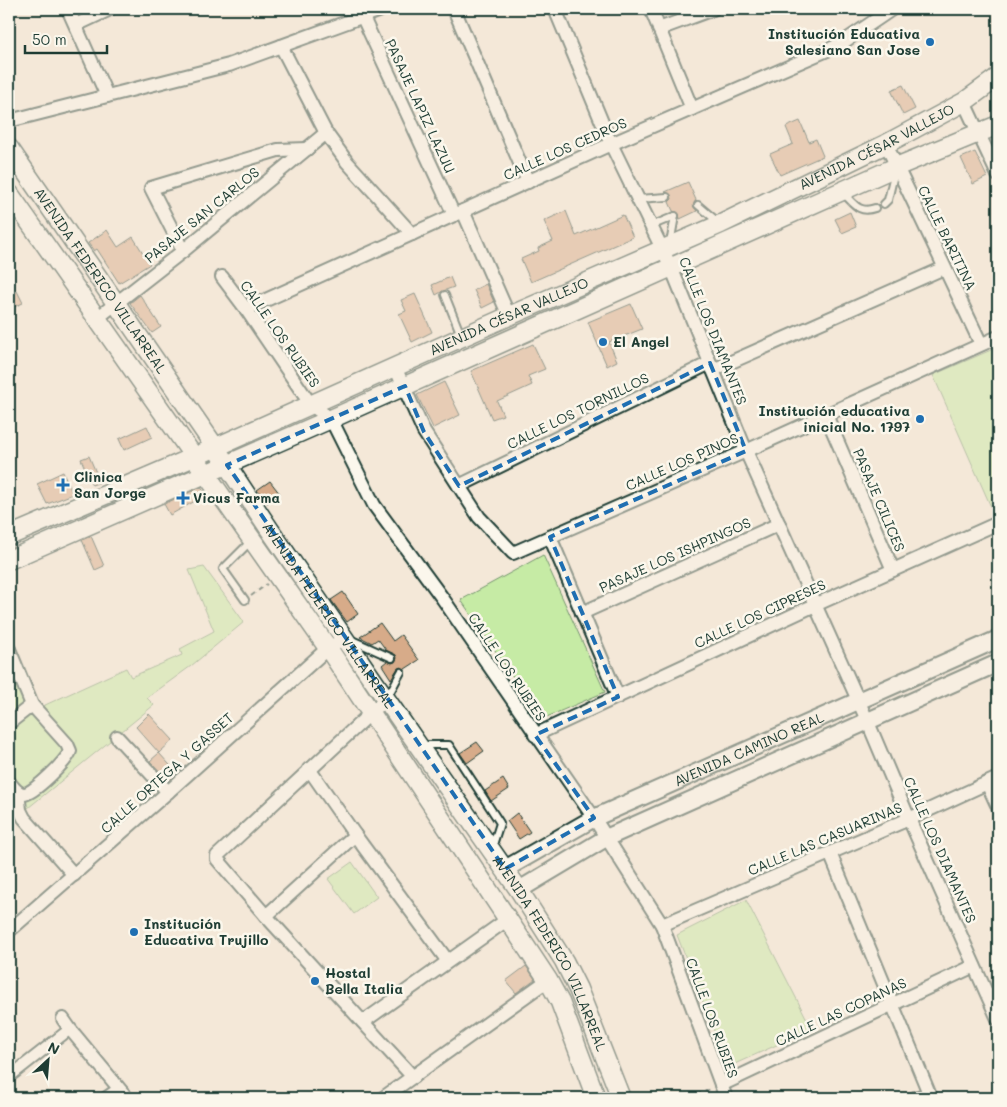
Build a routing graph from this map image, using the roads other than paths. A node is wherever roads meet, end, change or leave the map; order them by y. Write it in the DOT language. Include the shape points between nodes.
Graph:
graph roads {
  1 [pos="68,9"];
  2 [pos="110,9"];
  3 [pos="383,9"];
  4 [pos="454,9"];
  5 [pos="554,9"];
  6 [pos="651,9"];
  7 [pos="713,9"];
  8 [pos="892,9"];
  9 [pos="361,13"];
  10 [pos="76,25"];
  11 [pos="659,29"];
  12 [pos="281,46"];
  13 [pos="998,77"];
  14 [pos="107,96"];
  15 [pos="964,102"];
  16 [pos="692,109"];
  17 [pos="9,121"];
  18 [pos="998,125"];
  19 [pos="326,133"];
  20 [pos="980,134"];
  21 [pos="611,144"];
  22 [pos="886,144"];
  23 [pos="9,148"];
  24 [pos="307,149"];
  25 [pos="896,166"];
  26 [pos="998,175"];
  27 [pos="528,182"];
  28 [pos="841,191"];
  29 [pos="9,193"];
  30 [pos="667,197"];
  31 [pos="638,199"];
  32 [pos="884,204"];
  33 [pos="698,206"];
  34 [pos="875,208"];
  35 [pos="459,213"];
  36 [pos="60,222"];
  37 [pos="721,224"];
  38 [pos="651,226"];
  39 [pos="412,234"];
  40 [pos="39,237"];
  41 [pos="666,249"];
  42 [pos="183,251"];
  43 [pos="671,267"];
  44 [pos="944,268"];
  45 [pos="222,277"];
  46 [pos="445,295"];
  47 [pos="116,303"];
  48 [pos="540,303"];
  49 [pos="246,309"];
  50 [pos="509,316"];
  51 [pos="96,319"];
  52 [pos="548,321"];
  53 [pos="998,336"];
  54 [pos="462,338"];
  55 [pos="981,344"];
  56 [pos="470,357"];
  57 [pos="395,366"];
  58 [pos="711,367"];
  59 [pos="405,386"];
  60 [pos="311,405"];
  61 [pos="826,414"];
  62 [pos="331,419"];
  63 [pos="215,447"];
  64 [pos="746,450"];
  65 [pos="194,456"];
  66 [pos="227,465"];
  67 [pos="205,474"];
  68 [pos="459,486"];
  69 [pos="998,523"];
  70 [pos="779,524"];
  71 [pos="270,530"];
  72 [pos="9,536"];
  73 [pos="550,536"];
  74 [pos="251,541"];
  75 [pos="12,554"];
  76 [pos="893,570"];
  77 [pos="245,600"];
  78 [pos="816,605"];
  79 [pos="582,613"];
  80 [pos="345,637"];
  81 [pos="998,639"];
  82 [pos="328,648"];
  83 [pos="9,649"];
  84 [pos="392,658"];
  85 [pos="998,663"];
  86 [pos="401,672"];
  87 [pos="618,697"];
  88 [pos="386,699"];
  89 [pos="858,700"];
  90 [pos="32,705"];
  91 [pos="371,714"];
  92 [pos="867,720"];
  93 [pos="9,723"];
  94 [pos="536,735"];
  95 [pos="117,737"];
  96 [pos="419,745"];
  97 [pos="309,769"];
  98 [pos="993,780"];
  99 [pos="9,782"];
  100 [pos="168,792"];
  101 [pos="20,793"];
  102 [pos="998,807"];
  103 [pos="594,818"];
  104 [pos="909,819"];
  105 [pos="355,835"];
  106 [pos="606,838"];
  107 [pos="491,849"];
  108 [pos="830,853"];
  109 [pos="505,869"];
  110 [pos="74,875"];
  111 [pos="519,890"];
  112 [pos="266,916"];
  113 [pos="508,919"];
  114 [pos="662,926"];
  115 [pos="9,931"];
  116 [pos="447,960"];
  117 [pos="974,966"];
  118 [pos="548,980"];
  119 [pos="892,1005"];
  120 [pos="998,1019"];
  121 [pos="363,1022"];
  122 [pos="66,1024"];
  123 [pos="9,1077"];
  124 [pos="413,1077"];
  125 [pos="721,1085"];
  126 [pos="119,1088"];
  127 [pos="930,1096"];
  128 [pos="105,1098"];
  129 [pos="127,1098"];
  130 [pos="383,1098"];
  131 [pos="596,1098"];
  132 [pos="621,1098"];
  133 [pos="726,1098"];
  134 [pos="915,1098"];
  1 -- 10 [label="street"];
  2 -- 10 [label="street"];
  3 -- 9 [label="street"];
  4 -- 27 [label="street"];
  5 -- 21 [label="street, CALLE LOS DIAMANTES"];
  6 -- 11 [label="street"];
  7 -- 11 [label="street"];
  8 -- 16 [label="street, CALLE LOS CEDROS" via="839,45"];
  9 -- 12 [label="street"];
  9 -- 35 [label="street, PASAJE LAPIZ LAZUU"];
  10 -- 14 [label="street"];
  11 -- 16 [label="street"];
  12 -- 14 [label="street" via="229,64"];
  12 -- 19 [label="street"];
  13 -- 15 [label="main road, AVENIDA CÉSAR VALLEJO"];
  14 -- 17 [label="street"];
  15 -- 20 [label="street"];
  15 -- 22 [label="main road, AVENIDA CÉSAR VALLEJO"];
  16 -- 21 [label="street, CALLE LOS CEDROS"];
  18 -- 20 [label="main road, AVENIDA CÉSAR VALLEJO"];
  19 -- 24 [label="street, PASAJE SAN CARLOS"];
  19 -- 39 [label="street" via="347,162"];
  20 -- 25 [label="main road, AVENIDA CÉSAR VALLEJO"];
  20 -- 26 [label="street"];
  21 -- 27 [label="street, CALLE LOS CEDROS"];
  21 -- 31 [label="street, CALLE LOS DIAMANTES"];
  22 -- 25 [label="street, CALLE BARITINA"];
  22 -- 37 [label="main road, AVENIDA CÉSAR VALLEJO"];
  23 -- 36 [label="main road, AVENIDA FEDERICO VILLARREAL"];
  24 -- 42 [label="street, PASAJE SAN CARLOS"];
  24 -- 42 [label="street" via="278,150 151,188"];
  25 -- 28 [label="main road, AVENIDA CÉSAR VALLEJO"];
  25 -- 32 [label="lane" via="888,200"];
  25 -- 44 [label="street, CALLE BARITINA"];
  27 -- 35 [label="street, CALLE LOS CEDROS"];
  28 -- 34 [label="lane" via="861,210"];
  28 -- 43 [label="main road, AVENIDA CÉSAR VALLEJO"];
  29 -- 40 [label="main road, AVENIDA FEDERICO VILLARREAL"];
  30 -- 31 [label="lane"];
  31 -- 38 [label="street, CALLE LOS DIAMANTES"];
  33 -- 37 [label="lane"];
  35 -- 39 [label="street, CALLE LOS CEDROS"];
  35 -- 50 [label="street, PASAJE LAPIZ LAZUU"];
  36 -- 40 [label="main road"];
  36 -- 47 [label="main road, AVENIDA FEDERICO VILLARREAL"];
  37 -- 41 [label="main road, AVENIDA CÉSAR VALLEJO"];
  38 -- 41 [label="street, CALLE LOS DIAMANTES"];
  38 -- 41 [label="lane" via="675,216"];
  39 -- 49 [label="street, CALLE LOS CEDROS"];
  40 -- 51 [label="main road, AVENIDA FEDERICO VILLARREAL"];
  41 -- 43 [label="street, CALLE LOS DIAMANTES"];
  41 -- 48 [label="main road, AVENIDA CÉSAR VALLEJO"];
  42 -- 47 [label="street, PASAJE SAN CARLOS"];
  43 -- 52 [label="main road, AVENIDA CÉSAR VALLEJO"];
  43 -- 58 [label="street, CALLE LOS DIAMANTES"];
  44 -- 55 [label="street, CALLE BARITINA"];
  44 -- 58 [label="street, CALLE LOS TORNILLOS"];
  45 -- 49 [label="street, CALLE LOS RUBIES"];
  46 -- 54 [label="lane"];
  47 -- 51 [label="street, PASAJE SAN CARLOS"];
  47 -- 63 [label="main road, AVENIDA FEDERICO VILLARREAL"];
  48 -- 50 [label="main road, AVENIDA CÉSAR VALLEJO"];
  48 -- 52 [label="main road"];
  49 -- 60 [label="street, CALLE LOS RUBIES"];
  50 -- 54 [label="main road, AVENIDA CÉSAR VALLEJO"];
  51 -- 65 [label="main road, AVENIDA FEDERICO VILLARREAL"];
  52 -- 56 [label="main road, AVENIDA CÉSAR VALLEJO"];
  53 -- 55 [label="street, CALLE LOS PINOS"];
  54 -- 56 [label="main road"];
  54 -- 57 [label="main road, AVENIDA CÉSAR VALLEJO"];
  55 -- 61 [label="street, CALLE LOS PINOS"];
  56 -- 59 [label="main road, AVENIDA CÉSAR VALLEJO"];
  57 -- 59 [label="street"];
  57 -- 60 [label="main road, AVENIDA CÉSAR VALLEJO"];
  58 -- 64 [label="street, CALLE LOS DIAMANTES"];
  58 -- 68 [label="street, CALLE LOS TORNILLOS"];
  59 -- 62 [label="main road, AVENIDA CÉSAR VALLEJO"];
  59 -- 68 [label="street" via="424,432"];
  60 -- 62 [label="street, CALLE LOS RUBIES"];
  60 -- 63 [label="main road, AVENIDA CÉSAR VALLEJO"];
  61 -- 64 [label="street, CALLE LOS PINOS"];
  61 -- 76 [label="street, PASAJE CILICES"];
  62 -- 66 [label="main road, AVENIDA CÉSAR VALLEJO"];
  62 -- 94 [label="street, CALLE LOS RUBIES" via="374,504"];
  63 -- 65 [label="main road, AVENIDA CÉSAR VALLEJO"];
  63 -- 66 [label="main road, AVENIDA FEDERICO VILLARREAL"];
  64 -- 70 [label="street, CALLE LOS DIAMANTES"];
  64 -- 73 [label="street, CALLE LOS PINOS"];
  65 -- 67 [label="main road, AVENIDA FEDERICO VILLARREAL"];
  65 -- 72 [label="main road, AVENIDA CÉSAR VALLEJO"];
  66 -- 67 [label="main road, AVENIDA CÉSAR VALLEJO"];
  66 -- 71 [label="main road, AVENIDA FEDERICO VILLARREAL"];
  67 -- 74 [label="main road, AVENIDA FEDERICO VILLARREAL"];
  67 -- 75 [label="main road, AVENIDA CÉSAR VALLEJO"];
  68 -- 73 [label="street, CALLE LOS PINOS" via="479,516 513,553"];
  69 -- 76 [label="street, CALLE LOS CIPRESES"];
  70 -- 78 [label="street, CALLE LOS DIAMANTES"];
  70 -- 79 [label="street, PASAJE LOS ISHPINGOS"];
  71 -- 74 [label="main road"];
  71 -- 80 [label="main road, AVENIDA FEDERICO VILLARREAL"];
  73 -- 79 [label="street"];
  74 -- 77 [label="lane" via="223,569"];
  74 -- 82 [label="main road, AVENIDA FEDERICO VILLARREAL"];
  76 -- 78 [label="street, CALLE LOS CIPRESES"];
  78 -- 87 [label="street, CALLE LOS CIPRESES"];
  78 -- 89 [label="street, CALLE LOS DIAMANTES"];
  79 -- 87 [label="street"];
  80 -- 82 [label="street, CALLE ORTEGA Y GASSET"];
  80 -- 84 [label="lane"];
  80 -- 88 [label="main road, AVENIDA FEDERICO VILLARREAL"];
  81 -- 89 [label="street, AVENIDA CAMINO REAL"];
  82 -- 91 [label="main road, AVENIDA FEDERICO VILLARREAL"];
  82 -- 100 [label="street, CALLE ORTEGA Y GASSET"];
  83 -- 90 [label="street"];
  85 -- 92 [label="street, AVENIDA CAMINO REAL"];
  86 -- 88 [label="lane"];
  87 -- 94 [label="street, CALLE LOS CIPRESES"];
  88 -- 91 [label="street"];
  88 -- 96 [label="main road, AVENIDA FEDERICO VILLARREAL"];
  89 -- 92 [label="street, CALLE LOS DIAMANTES"];
  89 -- 103 [label="street, AVENIDA CAMINO REAL"];
  90 -- 93 [label="street"];
  90 -- 101 [label="street" via="70,751 66,760 30,792"];
  91 -- 97 [label="street"];
  91 -- 113 [label="main road, AVENIDA FEDERICO VILLARREAL"];
  92 -- 104 [label="street, CALLE LOS DIAMANTES"];
  92 -- 106 [label="street, AVENIDA CAMINO REAL"];
  94 -- 103 [label="street, CALLE LOS RUBIES"];
  95 -- 100 [label="street"];
  96 -- 107 [label="main road, AVENIDA FEDERICO VILLARREAL"];
  96 -- 107 [label="lane" via="449,745 500,823"];
  97 -- 105 [label="street"];
  97 -- 112 [label="street" via="217,856"];
  98 -- 102 [label="street"];
  98 -- 104 [label="street, CALLE LAS CASUARINAS"];
  99 -- 101 [label="street"];
  100 -- 110 [label="street, CALLE ORTEGA Y GASSET"];
  101 -- 110 [label="street" via="20,810 24,818"];
  103 -- 106 [label="street, CALLE LOS RUBIES"];
  103 -- 109 [label="street, AVENIDA CAMINO REAL"];
  104 -- 108 [label="street, CALLE LAS CASUARINAS"];
  104 -- 117 [label="street, CALLE LOS DIAMANTES"];
  105 -- 112 [label="street"];
  105 -- 116 [label="street"];
  106 -- 111 [label="street, AVENIDA CAMINO REAL"];
  106 -- 114 [label="street, CALLE LOS RUBIES"];
  107 -- 109 [label="main road, AVENIDA FEDERICO VILLARREAL"];
  108 -- 114 [label="street, CALLE LAS CASUARINAS"];
  108 -- 119 [label="street"];
  109 -- 111 [label="main road, AVENIDA FEDERICO VILLARREAL"];
  110 -- 115 [label="street, CALLE ORTEGA Y GASSET"];
  111 -- 132 [label="main road, AVENIDA FEDERICO VILLARREAL" via="578,989"];
  112 -- 121 [label="street"];
  113 -- 116 [label="street"];
  113 -- 118 [label="main road, AVENIDA FEDERICO VILLARREAL"];
  114 -- 125 [label="street, CALLE LOS RUBIES"];
  116 -- 121 [label="street"];
  117 -- 119 [label="street, CALLE LAS COPANAS"];
  117 -- 120 [label="street, CALLE LOS DIAMANTES"];
  118 -- 124 [label="street"];
  118 -- 131 [label="main road, AVENIDA FEDERICO VILLARREAL" via="560,1002"];
  119 -- 125 [label="street, CALLE LAS COPANAS"];
  119 -- 127 [label="street"];
  121 -- 124 [label="street"];
  122 -- 123 [label="street"];
  122 -- 126 [label="street"];
  124 -- 130 [label="street"];
  125 -- 133 [label="street, CALLE LOS RUBIES"];
  126 -- 128 [label="street"];
  126 -- 129 [label="street"];
  127 -- 134 [label="street"];
}
